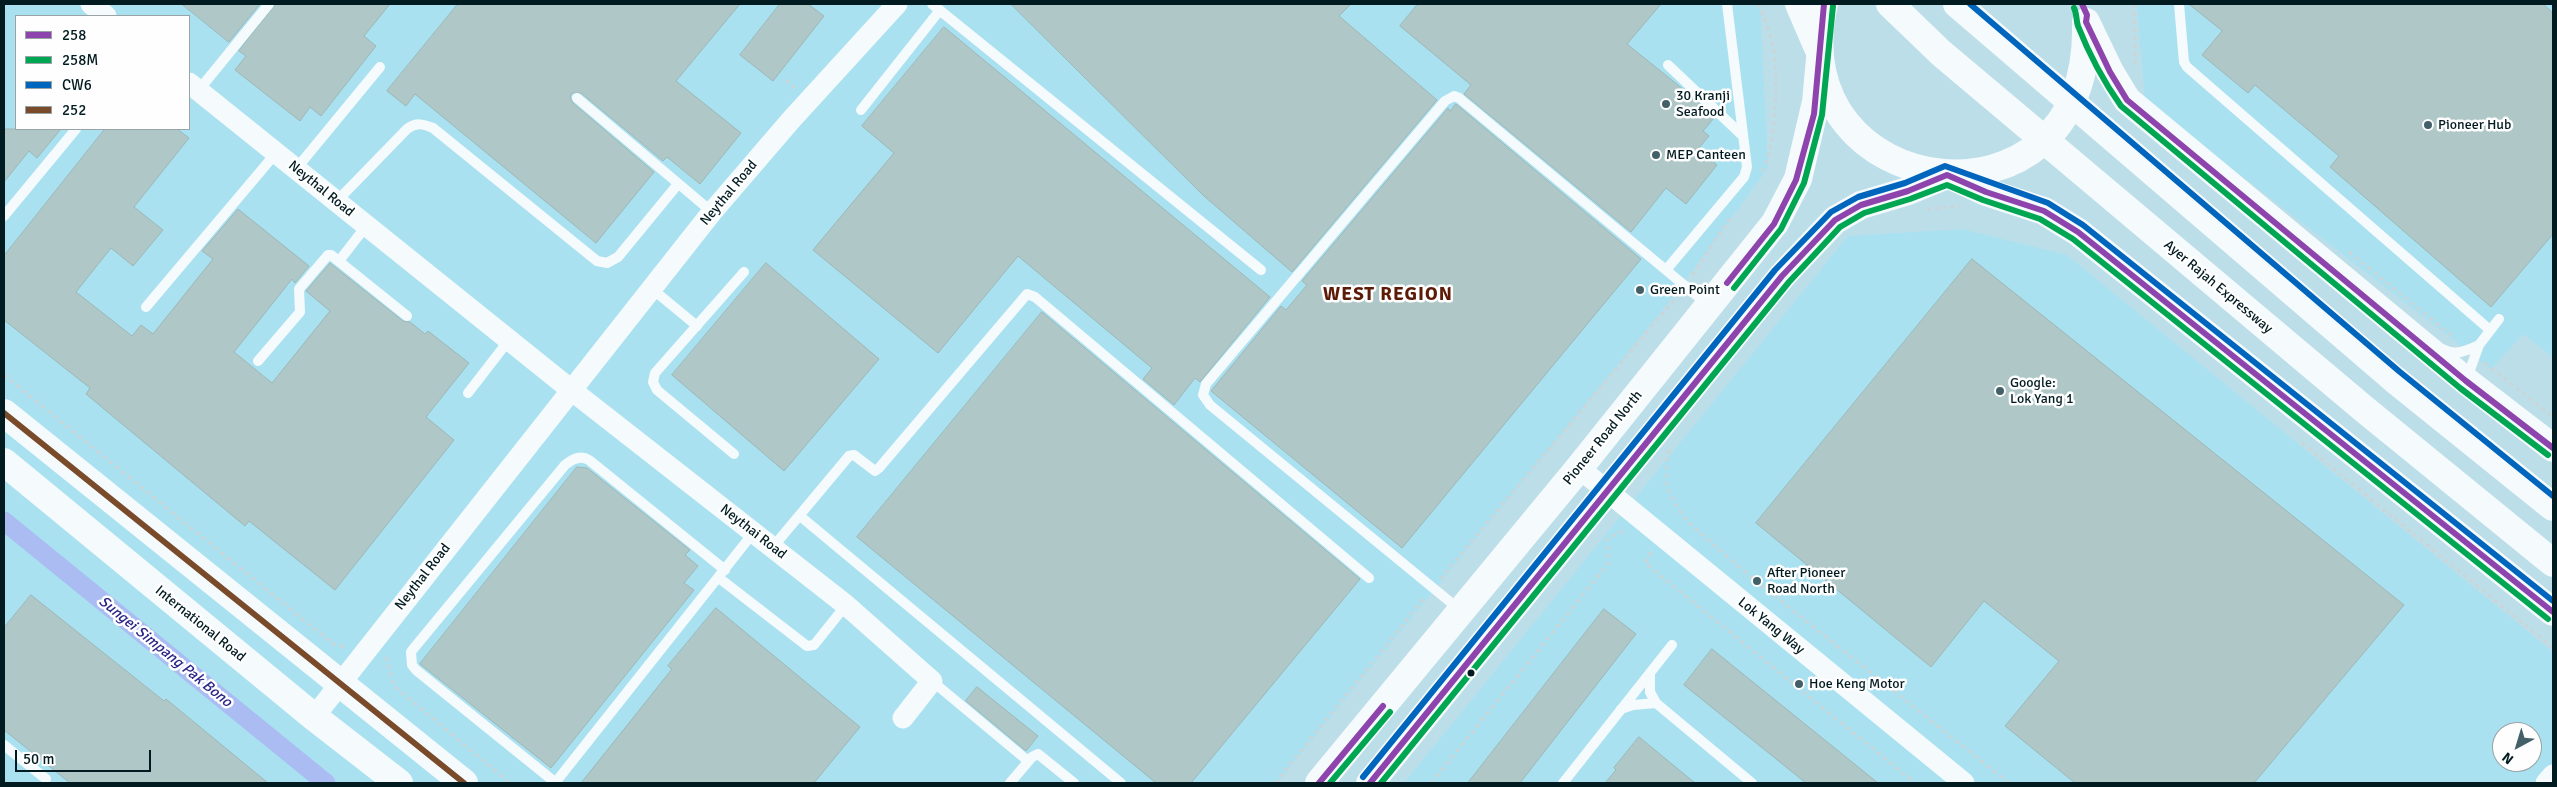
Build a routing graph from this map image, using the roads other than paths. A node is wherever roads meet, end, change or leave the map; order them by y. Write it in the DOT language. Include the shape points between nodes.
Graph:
graph roads {
  1 [pos="90,4"];
  2 [pos="269,4"];
  3 [pos="897,4"];
  4 [pos="1727,4"];
  5 [pos="1799,4"];
  6 [pos="1824,4"];
  7 [pos="1890,4"];
  8 [pos="1957,4"];
  9 [pos="2179,4"];
  10 [pos="936,7"];
  11 [pos="2086,11"];
  12 [pos="105,15"];
  13 [pos="1820,55"];
  14 [pos="1668,66"];
  15 [pos="380,67"];
  16 [pos="194,87"];
  17 [pos="577,98"];
  18 [pos="861,110"];
  19 [pos="75,130"];
  20 [pos="1743,136"];
  21 [pos="276,152"];
  22 [pos="296,169"];
  23 [pos="1948,175"];
  24 [pos="678,184"];
  25 [pos="337,201"];
  26 [pos="712,212"];
  27 [pos="4,216"];
  28 [pos="368,225"];
  29 [pos="339,261"];
  30 [pos="1261,270"];
  31 [pos="1666,270"];
  32 [pos="744,272"];
  33 [pos="651,288"];
  34 [pos="1709,305"];
  35 [pos="146,307"];
  36 [pos="407,316"];
  37 [pos="2499,319"];
  38 [pos="697,326"];
  39 [pos="2400,327"];
  40 [pos="2490,330"];
  41 [pos="509,340"];
  42 [pos="2474,349"];
  43 [pos="258,362"];
  44 [pos="2466,381"];
  45 [pos="570,389"];
  46 [pos="468,393"];
  47 [pos="4,413"];
  48 [pos="2553,448"];
  49 [pos="734,454"];
  50 [pos="4,462"];
  51 [pos="1579,468"];
  52 [pos="1608,492"];
  53 [pos="2553,507"];
  54 [pos="800,516"];
  55 [pos="754,532"];
  56 [pos="774,547"];
  57 [pos="2553,563"];
  58 [pos="722,574"];
  59 [pos="1369,578"];
  60 [pos="846,605"];
  61 [pos="1461,610"];
  62 [pos="2553,612"];
  63 [pos="1672,645"];
  64 [pos="1650,672"];
  65 [pos="932,680"];
  66 [pos="340,683"];
  67 [pos="1656,703"];
  68 [pos="1620,709"];
  69 [pos="314,717"];
  70 [pos="903,718"];
  71 [pos="4,746"];
  72 [pos="1028,760"];
  73 [pos="2553,775"];
  74 [pos="46,779"];
  75 [pos="1376,781"];
  76 [pos="399,783"];
  77 [pos="464,783"];
  78 [pos="556,783"];
  79 [pos="1010,783"];
  80 [pos="1074,783"];
  81 [pos="1121,783"];
  82 [pos="1319,783"];
  83 [pos="1563,783"];
  84 [pos="1752,783"];
  85 [pos="1964,783"];
  86 [pos="2546,783"];
  1 -- 12 [label="street"];
  2 -- 16 [label="lane"];
  3 -- 26 [label="street, Neythal Road"];
  4 -- 20 [label="lane"];
  5 -- 13 [label="main road"];
  6 -- 13 [label="main road"];
  7 -- 57 [label="main road, Ayer Rajah Expressway" via="1941,53 2364,409"];
  8 -- 53 [label="main road" via="2394,379"];
  9 -- 40 [label="lane" via="2187,66"];
  10 -- 18 [label="lane"];
  10 -- 30 [label="lane"];
  11 -- 23 [label="main road" via="2086,52 2081,81 2070,107 2053,131 2031,150 2006,164 1978,173"];
  11 -- 39 [label="main road" via="2110,72 2127,100"];
  13 -- 23 [label="main road" via="1826,85 1841,114 1862,139 1895,161 1917,170"];
  13 -- 34 [label="main road, Pioneer Road North" via="1816,102 1798,180 1775,223"];
  14 -- 20 [label="lane"];
  15 -- 22 [label="lane"];
  16 -- 21 [label="street, Neythal Road"];
  17 -- 24 [label="lane"];
  19 -- 27 [label="lane"];
  20 -- 31 [label="lane" via="1746,172"];
  21 -- 22 [label="street, Neythal Road"];
  21 -- 35 [label="lane"];
  22 -- 25 [label="street, Neythal Road"];
  23 -- 52 [label="main road" via="1861,205 1835,220 1782,276"];
  23 -- 62 [label="main road" via="1986,192 2044,211 2078,232"];
  24 -- 25 [label="lane" via="618,256 607,263 597,261 424,124 407,129"];
  24 -- 26 [label="lane"];
  25 -- 28 [label="street, Neythal Road"];
  26 -- 33 [label="street, Neythal Road"];
  28 -- 29 [label="lane"];
  28 -- 41 [label="street, Neythal Road"];
  29 -- 36 [label="lane"];
  29 -- 43 [label="lane" via="331,255 325,256 299,289 300,312"];
  31 -- 34 [label="lane"];
  31 -- 61 [label="lane" via="1459,98 1450,97 1206,384 1203,395 1210,405"];
  32 -- 38 [label="lane"];
  33 -- 38 [label="lane"];
  33 -- 45 [label="street, Neythal Road"];
  34 -- 51 [label="main road, Pioneer Road North"];
  37 -- 40 [label="lane"];
  38 -- 49 [label="lane" via="655,373 654,386"];
  39 -- 42 [label="lane" via="2422,335 2450,353"];
  39 -- 44 [label="main road"];
  40 -- 42 [label="lane"];
  41 -- 45 [label="street, Neythal Road"];
  41 -- 46 [label="lane"];
  42 -- 44 [label="lane"];
  44 -- 48 [label="main road"];
  45 -- 55 [label="street, Neythai Road"];
  45 -- 66 [label="street, Neythal Road"];
  47 -- 66 [label="main road"];
  50 -- 69 [label="main road, International Road"];
  51 -- 52 [label="street, Lok Yang Way"];
  51 -- 61 [label="main road, Pioneer Road North"];
  52 -- 75 [label="main road"];
  52 -- 85 [label="street, Lok Yang Way"];
  54 -- 56 [label="lane"];
  54 -- 59 [label="lane" via="850,454 877,470 1027,294"];
  54 -- 81 [label="lane"];
  55 -- 56 [label="street, Neythai Road"];
  55 -- 58 [label="lane"];
  56 -- 60 [label="street, Neythai Road"];
  58 -- 60 [label="lane" via="807,646 814,645"];
  58 -- 78 [label="lane"];
  58 -- 78 [label="lane" via="589,460 576,459 565,465 414,648 411,652 412,665 416,670"];
  60 -- 65 [label="street, Neythai Road"];
  61 -- 82 [label="main road, Pioneer Road North"];
  63 -- 64 [label="lane"];
  64 -- 67 [label="lane" via="1648,683"];
  64 -- 68 [label="lane"];
  65 -- 70 [label="street"];
  65 -- 72 [label="lane"];
  66 -- 69 [label="street, Neythal Road"];
  66 -- 77 [label="main road"];
  67 -- 68 [label="lane" via="1633,704"];
  67 -- 84 [label="lane"];
  68 -- 83 [label="lane"];
  69 -- 76 [label="main road, International Road"];
  71 -- 74 [label="lane"];
  72 -- 79 [label="lane"];
  72 -- 80 [label="lane" via="1038,754"];
  73 -- 86 [label="street"];
}
